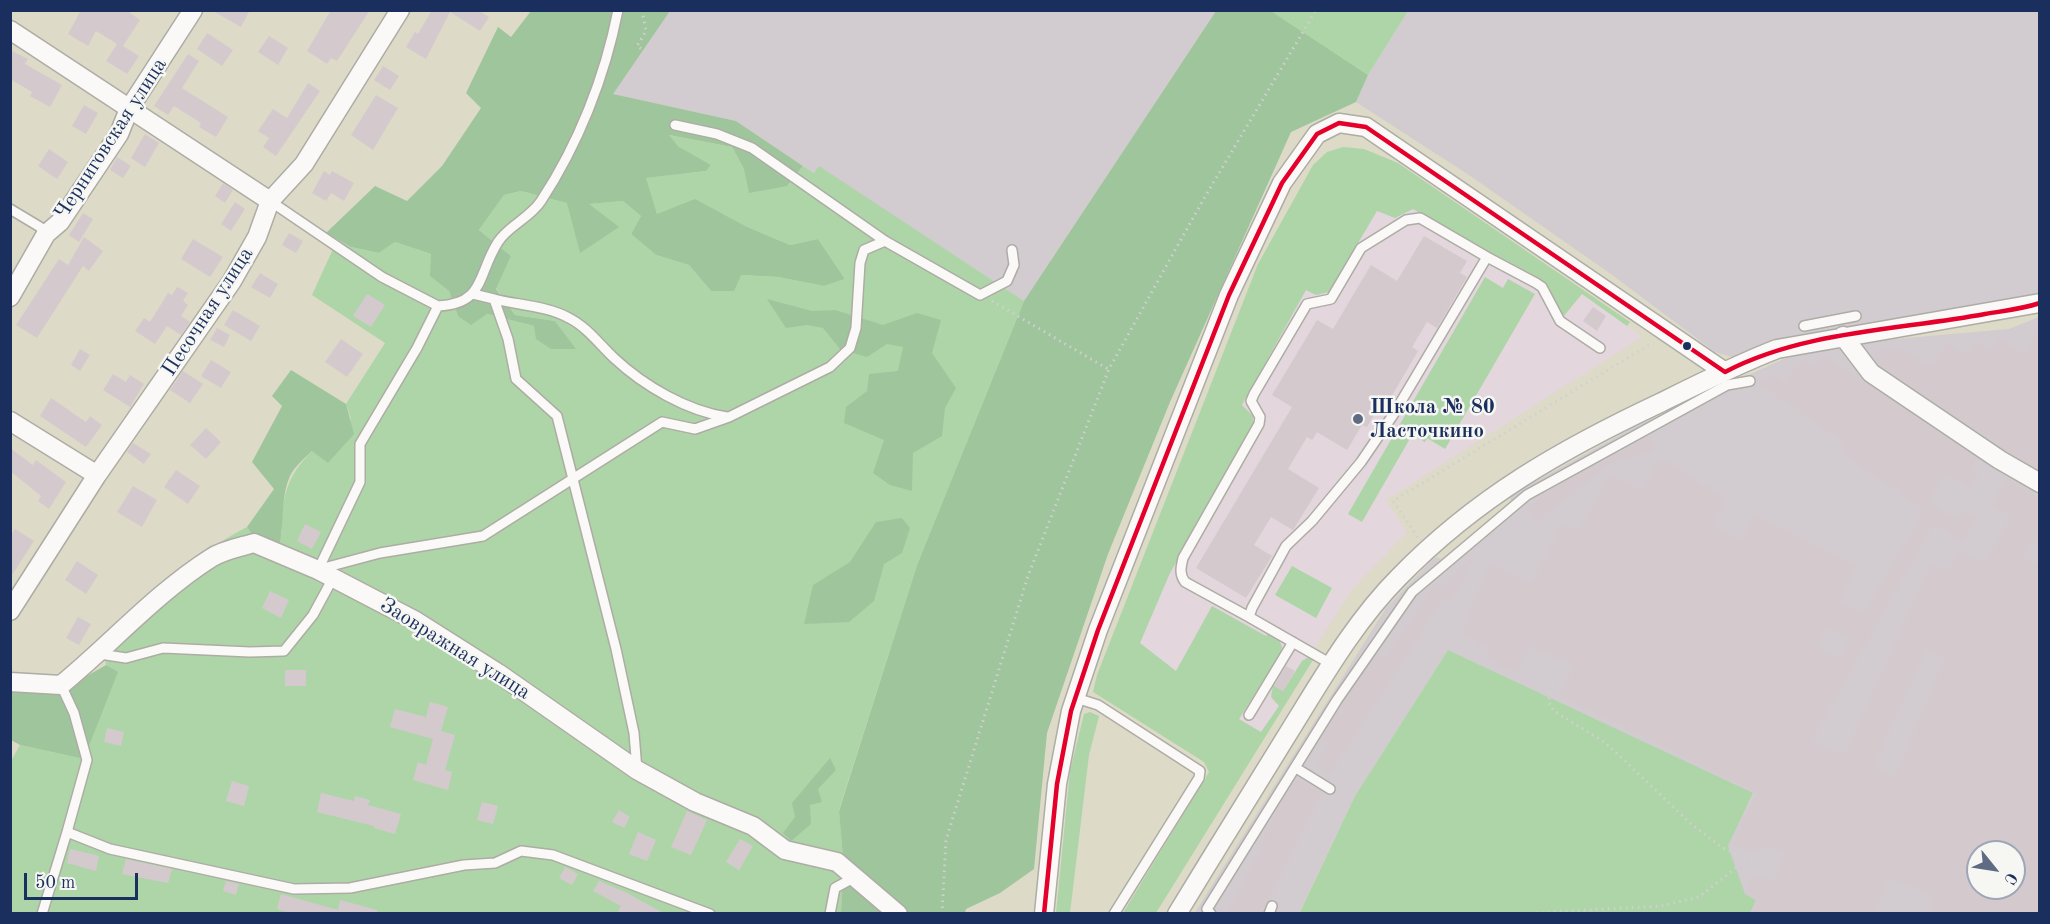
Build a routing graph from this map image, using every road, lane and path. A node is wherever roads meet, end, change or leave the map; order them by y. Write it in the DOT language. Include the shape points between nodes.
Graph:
graph roads {
  1 [pos="193,10"];
  2 [pos="400,10"];
  3 [pos="618,10"];
  4 [pos="642,10"];
  5 [pos="1316,10"];
  6 [pos="10,30"];
  7 [pos="667,58"];
  8 [pos="129,109"];
  9 [pos="675,125"];
  10 [pos="270,201"];
  11 [pos="10,209"];
  12 [pos="46,234"];
  13 [pos="885,241"];
  14 [pos="1012,250"];
  15 [pos="1487,256"];
  16 [pos="473,294"];
  17 [pos="980,295"];
  18 [pos="10,297"];
  19 [pos="494,299"];
  20 [pos="2040,303"];
  21 [pos="438,306"];
  22 [pos="1856,316"];
  23 [pos="1804,326"];
  24 [pos="1843,336"];
  25 [pos="1659,339"];
  26 [pos="1600,348"];
  27 [pos="1109,369"];
  28 [pos="1725,372"];
  29 [pos="1749,381"];
  30 [pos="729,417"];
  31 [pos="10,421"];
  32 [pos="97,476"];
  33 [pos="573,479"];
  34 [pos="2040,483"];
  35 [pos="1427,550"];
  36 [pos="325,574"];
  37 [pos="10,611"];
  38 [pos="1249,617"];
  39 [pos="1293,642"];
  40 [pos="100,654"];
  41 [pos="1331,664"];
  42 [pos="1558,669"];
  43 [pos="10,682"];
  44 [pos="61,685"];
  45 [pos="1076,698"];
  46 [pos="1249,715"];
  47 [pos="1296,768"];
  48 [pos="637,770"];
  49 [pos="1330,789"];
  50 [pos="67,832"];
  51 [pos="1747,859"];
  52 [pos="1770,868"];
  53 [pos="855,877"];
  54 [pos="42,914"];
  55 [pos="710,914"];
  56 [pos="830,914"];
  57 [pos="898,914"];
  58 [pos="942,914"];
  59 [pos="1044,914"];
  60 [pos="1114,914"];
  61 [pos="1177,914"];
  62 [pos="1211,914"];
  63 [pos="1518,914"];
  1 -- 8 [label="street, Черниговская улица"];
  2 -- 10 [label="street, Песочная улица" via="304,164"];
  3 -- 16 [label="lane" via="613,37 583,125 540,204 498,241"];
  4 -- 7 [label="path" via="646,31 637,46 653,56"];
  5 -- 27 [label="path"];
  6 -- 8 [label="street"];
  8 -- 10 [label="street"];
  8 -- 12 [label="street, Черниговская улица" via="112,144 60,222"];
  9 -- 13 [label="lane" via="717,134 752,148"];
  10 -- 21 [label="lane" via="382,277"];
  10 -- 32 [label="street, Песочная улица" via="257,237 232,281"];
  11 -- 12 [label="lane"];
  12 -- 18 [label="street, Черниговская улица"];
  13 -- 17 [label="lane"];
  13 -- 30 [label="lane" via="864,250 856,328 850,348 830,367"];
  14 -- 17 [label="lane" via="1014,265 1007,281"];
  15 -- 26 [label="lane" via="1542,287 1560,321"];
  15 -- 38 [label="lane" via="1393,415 1361,462 1286,546"];
  15 -- 38 [label="lane" via="1420,218 1406,220 1361,248 1331,299 1307,304 1254,393 1251,401 1260,417 1259,424 1183,558 1181,568 1185,582"];
  16 -- 19 [label="lane"];
  16 -- 21 [label="lane" via="458,305"];
  17 -- 27 [label="path"];
  19 -- 30 [label="lane" via="571,319 616,360 657,389 702,413"];
  19 -- 33 [label="lane" via="516,379 557,416"];
  20 -- 24 [label="street"];
  21 -- 36 [label="lane" via="360,444 360,482"];
  22 -- 23 [label="lane"];
  24 -- 28 [label="street" via="1777,349"];
  24 -- 34 [label="street" via="1871,373"];
  25 -- 35 [label="path" via="1393,501"];
  27 -- 58 [label="path" via="1028,576 946,840"];
  28 -- 35 [label="street" via="1586,438 1509,483"];
  28 -- 45 [label="street" via="1366,127 1339,123 1317,134 1282,183 1229,295 1098,630"];
  29 -- 47 [label="lane" via="1727,385 1527,495 1412,592 1343,690"];
  30 -- 33 [label="lane" via="695,429 662,422"];
  31 -- 32 [label="street"];
  32 -- 37 [label="street, Песочная улица"];
  33 -- 36 [label="lane" via="483,536 380,553"];
  33 -- 48 [label="lane" via="632,723"];
  35 -- 41 [label="street" via="1398,578"];
  36 -- 40 [label="street, Заовражная улица" via="254,543 213,557 149,607"];
  36 -- 40 [label="lane" via="313,615 284,651 163,648 126,658"];
  36 -- 48 [label="street, Заовражная улица" via="416,621"];
  38 -- 39 [label="lane"];
  39 -- 41 [label="lane"];
  39 -- 46 [label="lane"];
  40 -- 44 [label="street, Заовражная улица"];
  41 -- 61 [label="street"];
  42 -- 51 [label="path" via="1548,701 1554,711 1604,742 1691,824 1723,848"];
  43 -- 44 [label="street"];
  44 -- 50 [label="lane" via="74,713 87,760"];
  45 -- 59 [label="street" via="1057,784"];
  45 -- 60 [label="lane" via="1098,705 1200,771"];
  47 -- 49 [label="lane"];
  47 -- 62 [label="lane" via="1207,909"];
  48 -- 53 [label="street, Заовражная улица" via="695,802 753,825 785,850 837,862"];
  50 -- 54 [label="lane"];
  50 -- 55 [label="lane" via="110,849 294,889 350,888 495,862 521,851 553,855"];
  51 -- 52 [label="path"];
  51 -- 63 [label="path" via="1699,897 1661,906"];
  53 -- 56 [label="lane" via="835,888"];
  53 -- 57 [label="street, Заовражная улица"];
}
